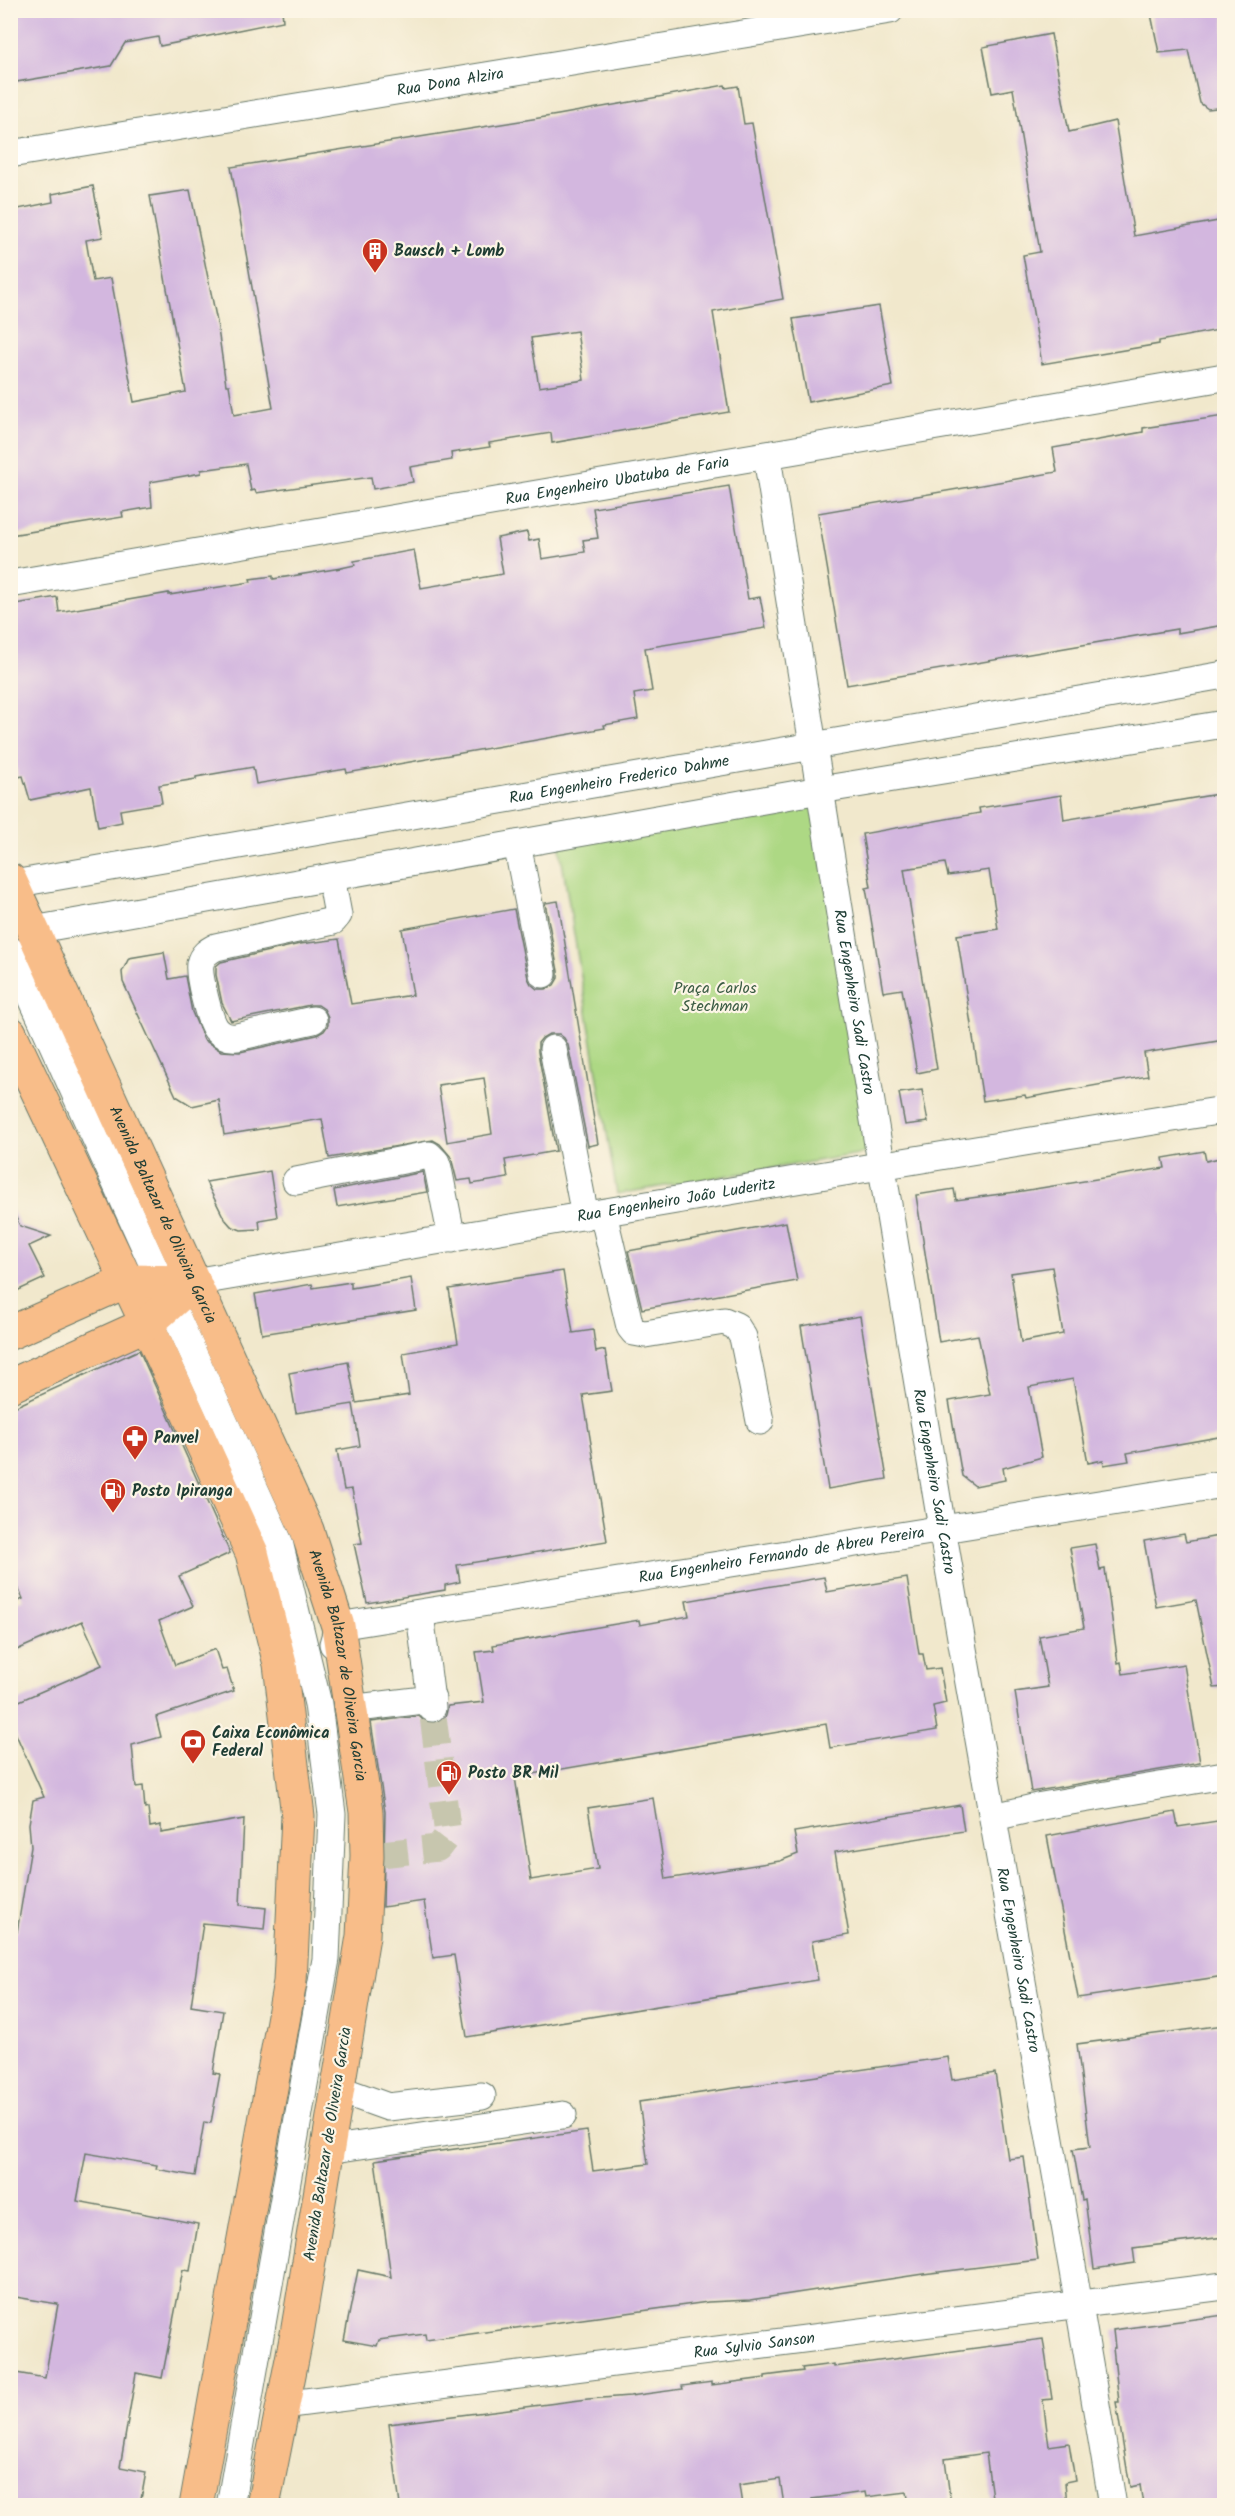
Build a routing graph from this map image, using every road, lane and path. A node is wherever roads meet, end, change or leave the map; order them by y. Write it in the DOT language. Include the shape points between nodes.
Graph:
graph roads {
  1 [pos="890,10"];
  2 [pos="10,154"];
  3 [pos="1224,377"];
  4 [pos="767,457"];
  5 [pos="10,584"];
  6 [pos="1224,675"];
  7 [pos="1224,724"];
  8 [pos="813,746"];
  9 [pos="820,790"];
  10 [pos="517,844"];
  11 [pos="332,877"];
  12 [pos="12,882"];
  13 [pos="22,940"];
  14 [pos="543,974"];
  15 [pos="313,1020"];
  16 [pos="10,1034"];
  17 [pos="553,1049"];
  18 [pos="1224,1110"];
  19 [pos="882,1164"];
  20 [pos="296,1181"];
  21 [pos="594,1215"];
  22 [pos="452,1239"];
  23 [pos="127,1281"];
  24 [pos="168,1298"];
  25 [pos="10,1333"];
  26 [pos="10,1386"];
  27 [pos="760,1420"];
  28 [pos="1224,1484"];
  29 [pos="942,1528"];
  30 [pos="420,1614"];
  31 [pos="338,1626"];
  32 [pos="280,1664"];
  33 [pos="333,1707"];
  34 [pos="1224,1775"];
  35 [pos="994,1817"];
  36 [pos="338,2089"];
  37 [pos="482,2096"];
  38 [pos="563,2115"];
  39 [pos="327,2150"];
  40 [pos="280,2230"];
  41 [pos="1224,2286"];
  42 [pos="1080,2305"];
  43 [pos="230,2321"];
  44 [pos="297,2334"];
  45 [pos="282,2404"];
  46 [pos="196,2505"];
  47 [pos="230,2505"];
  48 [pos="263,2505"];
  49 [pos="1113,2505"];
  1 -- 2 [label="street, Rua Dona Alzira"];
  3 -- 4 [label="street, Rua Engenheiro Ubatuba de Faria"];
  4 -- 5 [label="street, Rua Engenheiro Ubatuba de Faria"];
  4 -- 8 [label="street, Rua Engenheiro Sadi Castro"];
  6 -- 8 [label="street, Rua Engenheiro Frederico Dahme"];
  7 -- 9 [label="street"];
  8 -- 9 [label="street, Rua Engenheiro Sadi Castro"];
  8 -- 12 [label="street, Rua Engenheiro Frederico Dahme"];
  9 -- 10 [label="street"];
  9 -- 19 [label="street, Rua Engenheiro Sadi Castro"];
  10 -- 11 [label="street"];
  10 -- 14 [label="street"];
  11 -- 13 [label="street"];
  11 -- 15 [label="street" via="337,910 333,921 216,947 207,951 200,963 212,1023 222,1035 237,1037"];
  12 -- 13 [label="main road, Avenida Baltazar de Oliveira Garcia"];
  13 -- 24 [label="main road, Avenida Baltazar de Oliveira Garcia"];
  16 -- 23 [label="main road, Avenida Baltazar de Oliveira Garcia"];
  17 -- 21 [label="street"];
  18 -- 19 [label="street, Rua Engenheiro João Luderitz"];
  19 -- 21 [label="street, Rua Engenheiro João Luderitz"];
  19 -- 29 [label="street, Rua Engenheiro Sadi Castro"];
  20 -- 22 [label="street" via="429,1155 438,1168"];
  21 -- 22 [label="street, Rua Engenheiro João Luderitz"];
  21 -- 27 [label="street" via="634,1332 645,1334 724,1320 736,1326 743,1337"];
  22 -- 24 [label="street, Rua Engenheiro João Luderitz"];
  23 -- 24 [label="main road, Rua Engenheiro João Luderitz"];
  23 -- 24 [label="main road, Avenida Baltazar de Oliveira Garcia"];
  23 -- 25 [label="main road"];
  24 -- 26 [label="main road"];
  24 -- 31 [label="main road, Avenida Baltazar de Oliveira Garcia" via="307,1530"];
  24 -- 32 [label="main road, Avenida Baltazar de Oliveira Garcia" via="252,1553"];
  24 -- 33 [label="street" via="279,1542"];
  28 -- 29 [label="street, Rua Engenheiro Fernando de Abreu Pereira"];
  29 -- 30 [label="street, Rua Engenheiro Fernando de Abreu Pereira"];
  29 -- 35 [label="street, Rua Engenheiro Sadi Castro"];
  30 -- 31 [label="street, Rua Engenheiro Fernando de Abreu Pereira"];
  30 -- 33 [label="street" via="432,1703"];
  31 -- 33 [label="main road, Avenida Baltazar de Oliveira Garcia"];
  32 -- 33 [label="street"];
  32 -- 43 [label="main road, Avenida Baltazar de Oliveira Garcia" via="298,1816 290,1982"];
  33 -- 36 [label="main road, Avenida Baltazar de Oliveira Garcia" via="366,1812 374,1855"];
  33 -- 40 [label="street" via="326,1959"];
  34 -- 35 [label="street"];
  35 -- 42 [label="street, Rua Engenheiro Sadi Castro"];
  36 -- 37 [label="street" via="388,2107"];
  36 -- 39 [label="main road, Avenida Baltazar de Oliveira Garcia"];
  38 -- 39 [label="street"];
  39 -- 44 [label="main road, Avenida Baltazar de Oliveira Garcia"];
  40 -- 43 [label="street"];
  40 -- 44 [label="street"];
  40 -- 47 [label="street"];
  41 -- 42 [label="street, Rua Sylvio Sanson"];
  42 -- 45 [label="street, Rua Sylvio Sanson"];
  42 -- 49 [label="street, Rua Engenheiro Sadi Castro"];
  43 -- 46 [label="main road, Avenida Baltazar de Oliveira Garcia"];
  44 -- 45 [label="main road, Avenida Baltazar de Oliveira Garcia"];
  45 -- 48 [label="main road, Avenida Baltazar de Oliveira Garcia"];
}
